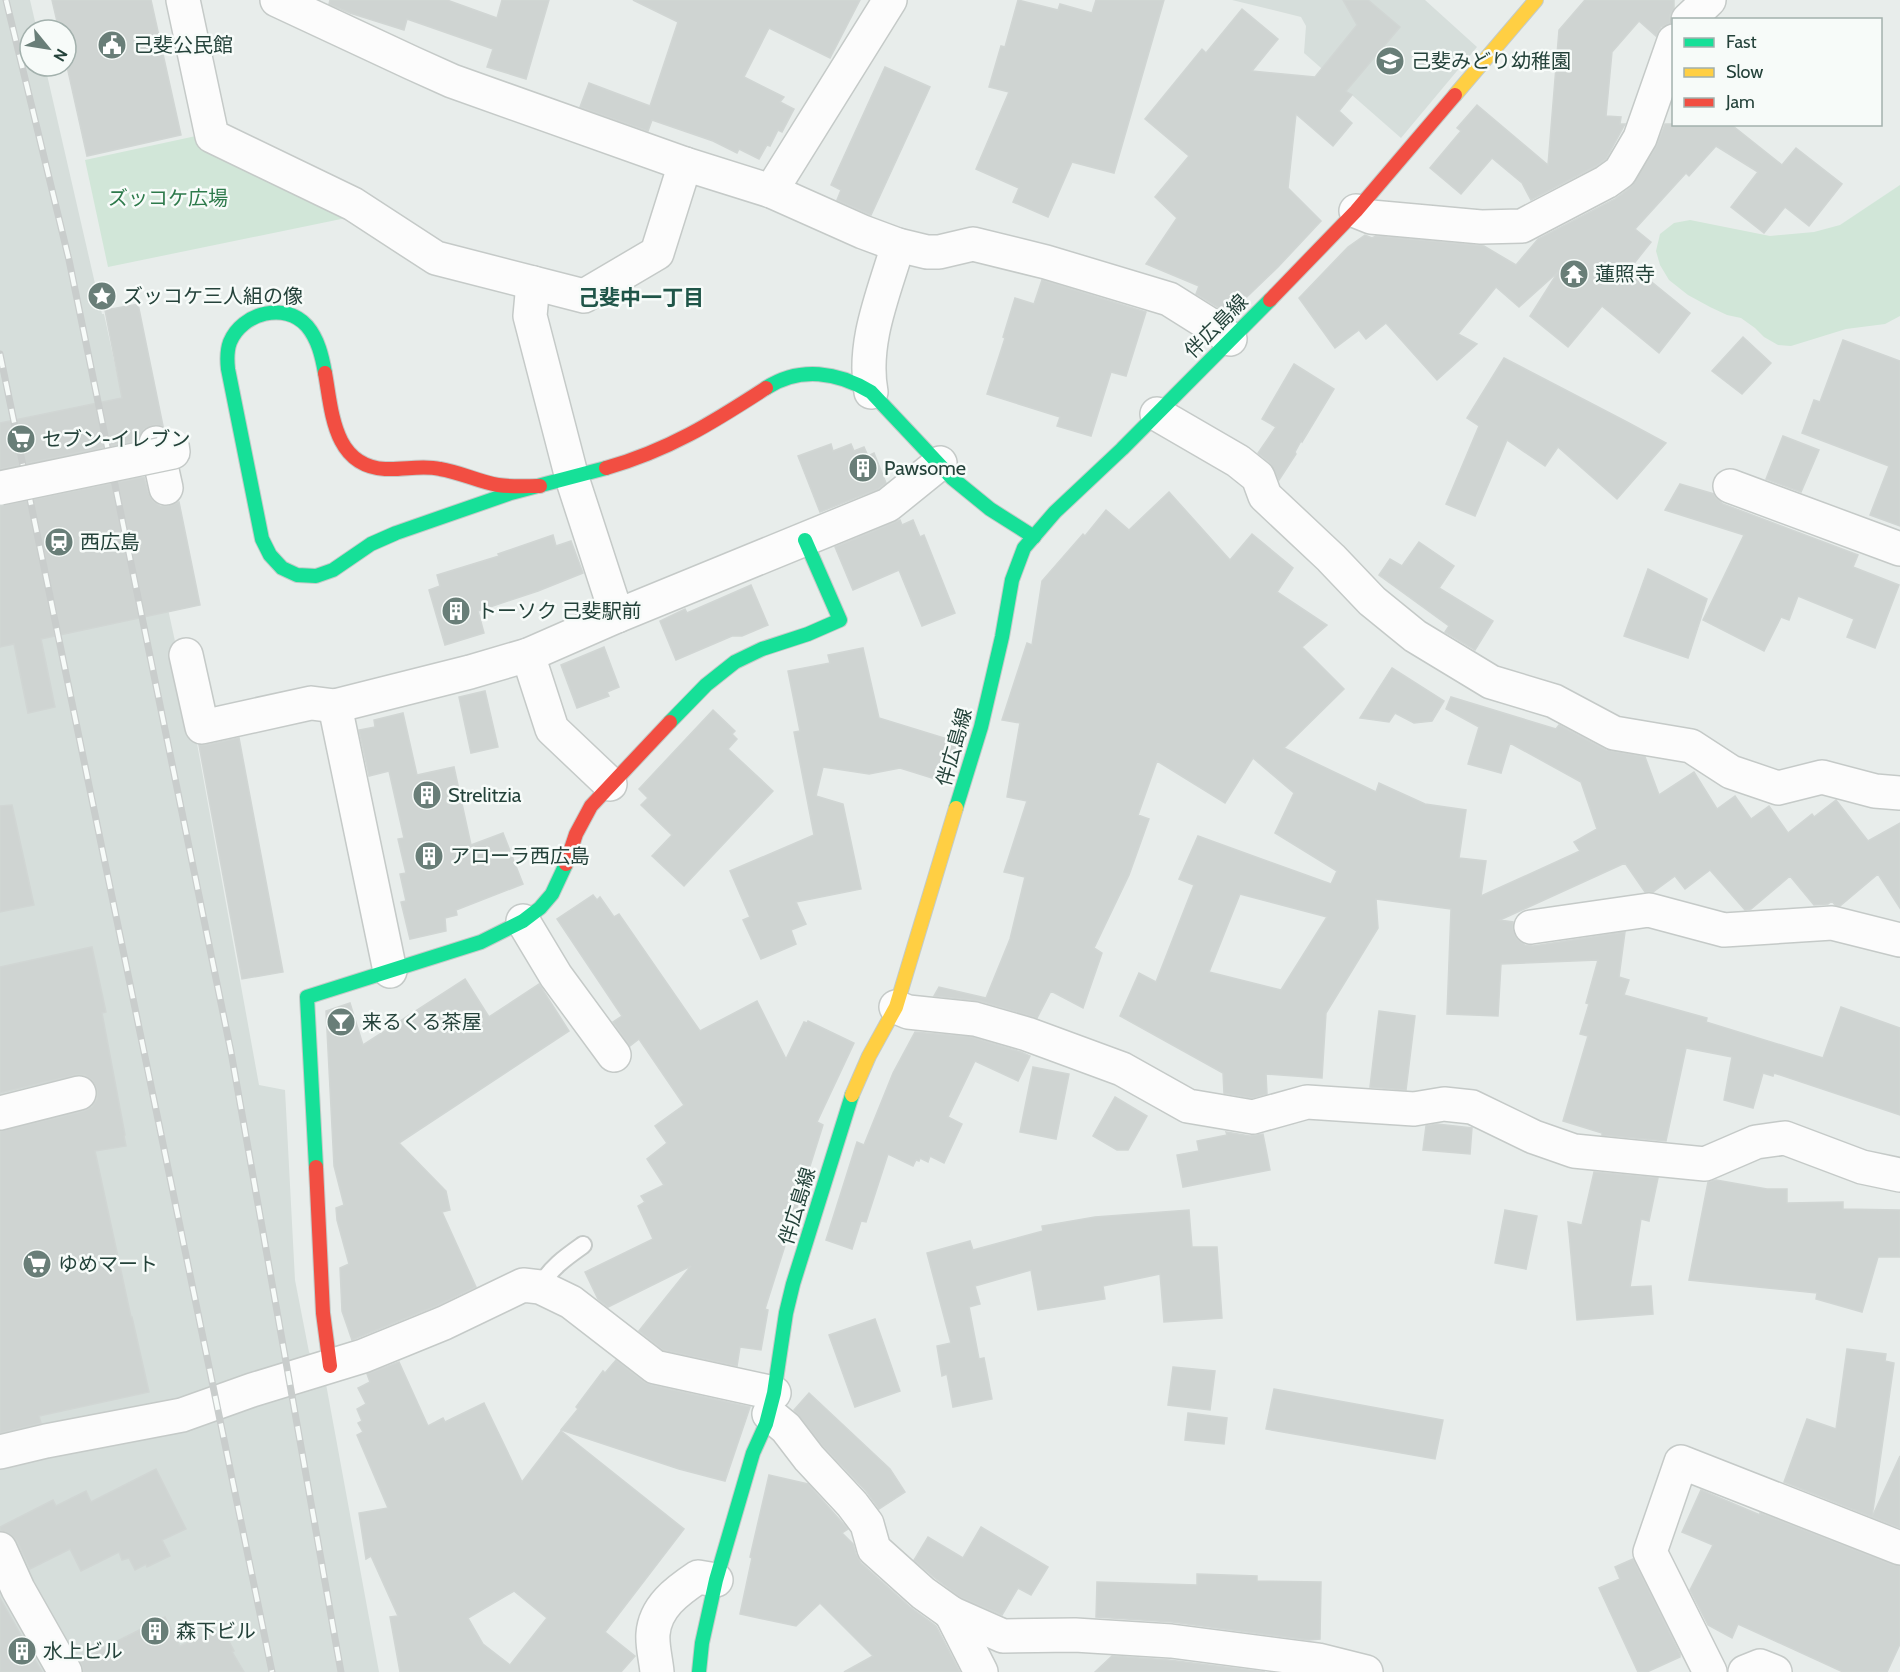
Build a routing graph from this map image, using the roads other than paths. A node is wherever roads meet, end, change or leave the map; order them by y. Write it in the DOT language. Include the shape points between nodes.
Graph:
graph roads {
  1 [pos="183,0"];
  2 [pos="277,0"];
  3 [pos="890,0"];
  4 [pos="1536,0"];
  5 [pos="1709,0"];
  6 [pos="1690,18"];
  7 [pos="1672,47"];
  8 [pos="685,164"];
  9 [pos="771,191"];
  10 [pos="1356,212"];
  11 [pos="898,245"];
  12 [pos="533,283"];
  13 [pos="1230,339"];
  14 [pos="870,392"];
  15 [pos="1157,414"];
  16 [pos="940,464"];
  17 [pos="572,478"];
  18 [pos="540,486"];
  19 [pos="1731,486"];
  20 [pos="0,488"];
  21 [pos="160,489"];
  22 [pos="1034,537"];
  23 [pos="805,540"];
  24 [pos="1900,549"];
  25 [pos="617,616"];
  26 [pos="186,654"];
  27 [pos="528,655"];
  28 [pos="335,706"];
  29 [pos="610,784"];
  30 [pos="1900,793"];
  31 [pos="523,921"];
  32 [pos="1531,927"];
  33 [pos="1900,940"];
  34 [pos="390,971"];
  35 [pos="896,1007"];
  36 [pos="614,1055"];
  37 [pos="79,1093"];
  38 [pos="0,1113"];
  39 [pos="1900,1175"];
  40 [pos="583,1245"];
  41 [pos="540,1287"];
  42 [pos="330,1366"];
  43 [pos="772,1404"];
  44 [pos="0,1452"];
  45 [pos="1900,1548"];
  46 [pos="0,1549"];
  47 [pos="716,1580"];
  48 [pos="951,1613"];
  49 [pos="65,1672"];
  50 [pos="657,1672"];
  51 [pos="699,1672"];
  52 [pos="981,1672"];
  53 [pos="1366,1672"];
  54 [pos="1710,1672"];
  55 [pos="1745,1672"];
  56 [pos="1774,1672"];
  1 -- 12 [label="street" via="212,136 353,204 436,258"];
  2 -- 8 [label="street" via="452,81"];
  3 -- 9 [label="street"];
  4 -- 10 [label="street, 伴広島線"];
  5 -- 6 [label="street"];
  7 -- 10 [label="street" via="1640,138 1620,172 1522,226 1470,226 1371,217"];
  8 -- 9 [label="street"];
  8 -- 12 [label="street" via="657,253 584,296"];
  9 -- 11 [label="street"];
  10 -- 13 [label="street, 伴広島線"];
  11 -- 13 [label="street" via="939,252 973,244 1046,262 1169,299"];
  11 -- 14 [label="street" via="868,354"];
  12 -- 17 [label="street" via="530,316"];
  13 -- 15 [label="street, 伴広島線"];
  14 -- 16 [label="street"];
  14 -- 17 [label="street" via="834,374 787,376 701,429 655,452"];
  15 -- 22 [label="street, 伴広島線"];
  15 -- 30 [label="street" via="1258,477 1265,496 1372,601 1415,636 1491,682 1554,701 1614,733 1691,746 1731,772 1778,788 1822,777 1875,791"];
  16 -- 22 [label="street" via="990,509"];
  16 -- 23 [label="street" via="888,505"];
  17 -- 18 [label="street"];
  17 -- 25 [label="street"];
  18 -- 18 [label="street" via="377,540 332,571 318,576 289,573 267,553 262,539 228,369 231,340 239,327 264,313 279,312 306,324 320,350 340,439 348,452 372,468 387,471 424,467 501,486"];
  19 -- 24 [label="street"];
  20 -- 21 [label="street, bridge" via="155,449"];
  22 -- 35 [label="street, 伴広島線" via="1024,548 1012,580 981,727"];
  23 -- 25 [label="street"];
  23 -- 29 [label="street" via="840,620 735,662 706,686"];
  25 -- 27 [label="street"];
  26 -- 28 [label="street" via="202,727 311,703"];
  27 -- 28 [label="street"];
  27 -- 29 [label="street" via="552,729"];
  28 -- 34 [label="street"];
  29 -- 31 [label="street" via="591,806 576,834 552,894"];
  31 -- 34 [label="street" via="481,942"];
  31 -- 36 [label="street" via="556,976"];
  32 -- 33 [label="street" via="1649,910 1724,930 1832,923"];
  34 -- 42 [label="street" via="307,997 323,1313"];
  35 -- 39 [label="street" via="908,1012 975,1019 1027,1034 1122,1069 1188,1107 1253,1117 1307,1102 1414,1109 1444,1104 1472,1107 1534,1137 1574,1150 1704,1164 1756,1142 1785,1138 1862,1167"];
  35 -- 43 [label="street, 伴広島線" via="854,1090 793,1284"];
  37 -- 38 [label="street"];
  40 -- 41 [label="lane" via="556,1265"];
  41 -- 42 [label="street" via="523,1285 444,1323"];
  41 -- 43 [label="street" via="578,1307 655,1366"];
  42 -- 44 [label="street" via="182,1415"];
  43 -- 47 [label="street, 伴広島線" via="753,1453"];
  43 -- 48 [label="street" via="809,1458 867,1524 874,1549 922,1593"];
  45 -- 54 [label="street" via="1681,1461 1650,1552"];
  46 -- 49 [label="street"];
  47 -- 50 [label="street" via="698,1577 665,1604 653,1635"];
  47 -- 51 [label="street, 伴広島線"];
  48 -- 52 [label="street"];
  48 -- 53 [label="street" via="1004,1636 1076,1635 1171,1641 1318,1660"];
  55 -- 56 [label="street" via="1760,1666"];
}
